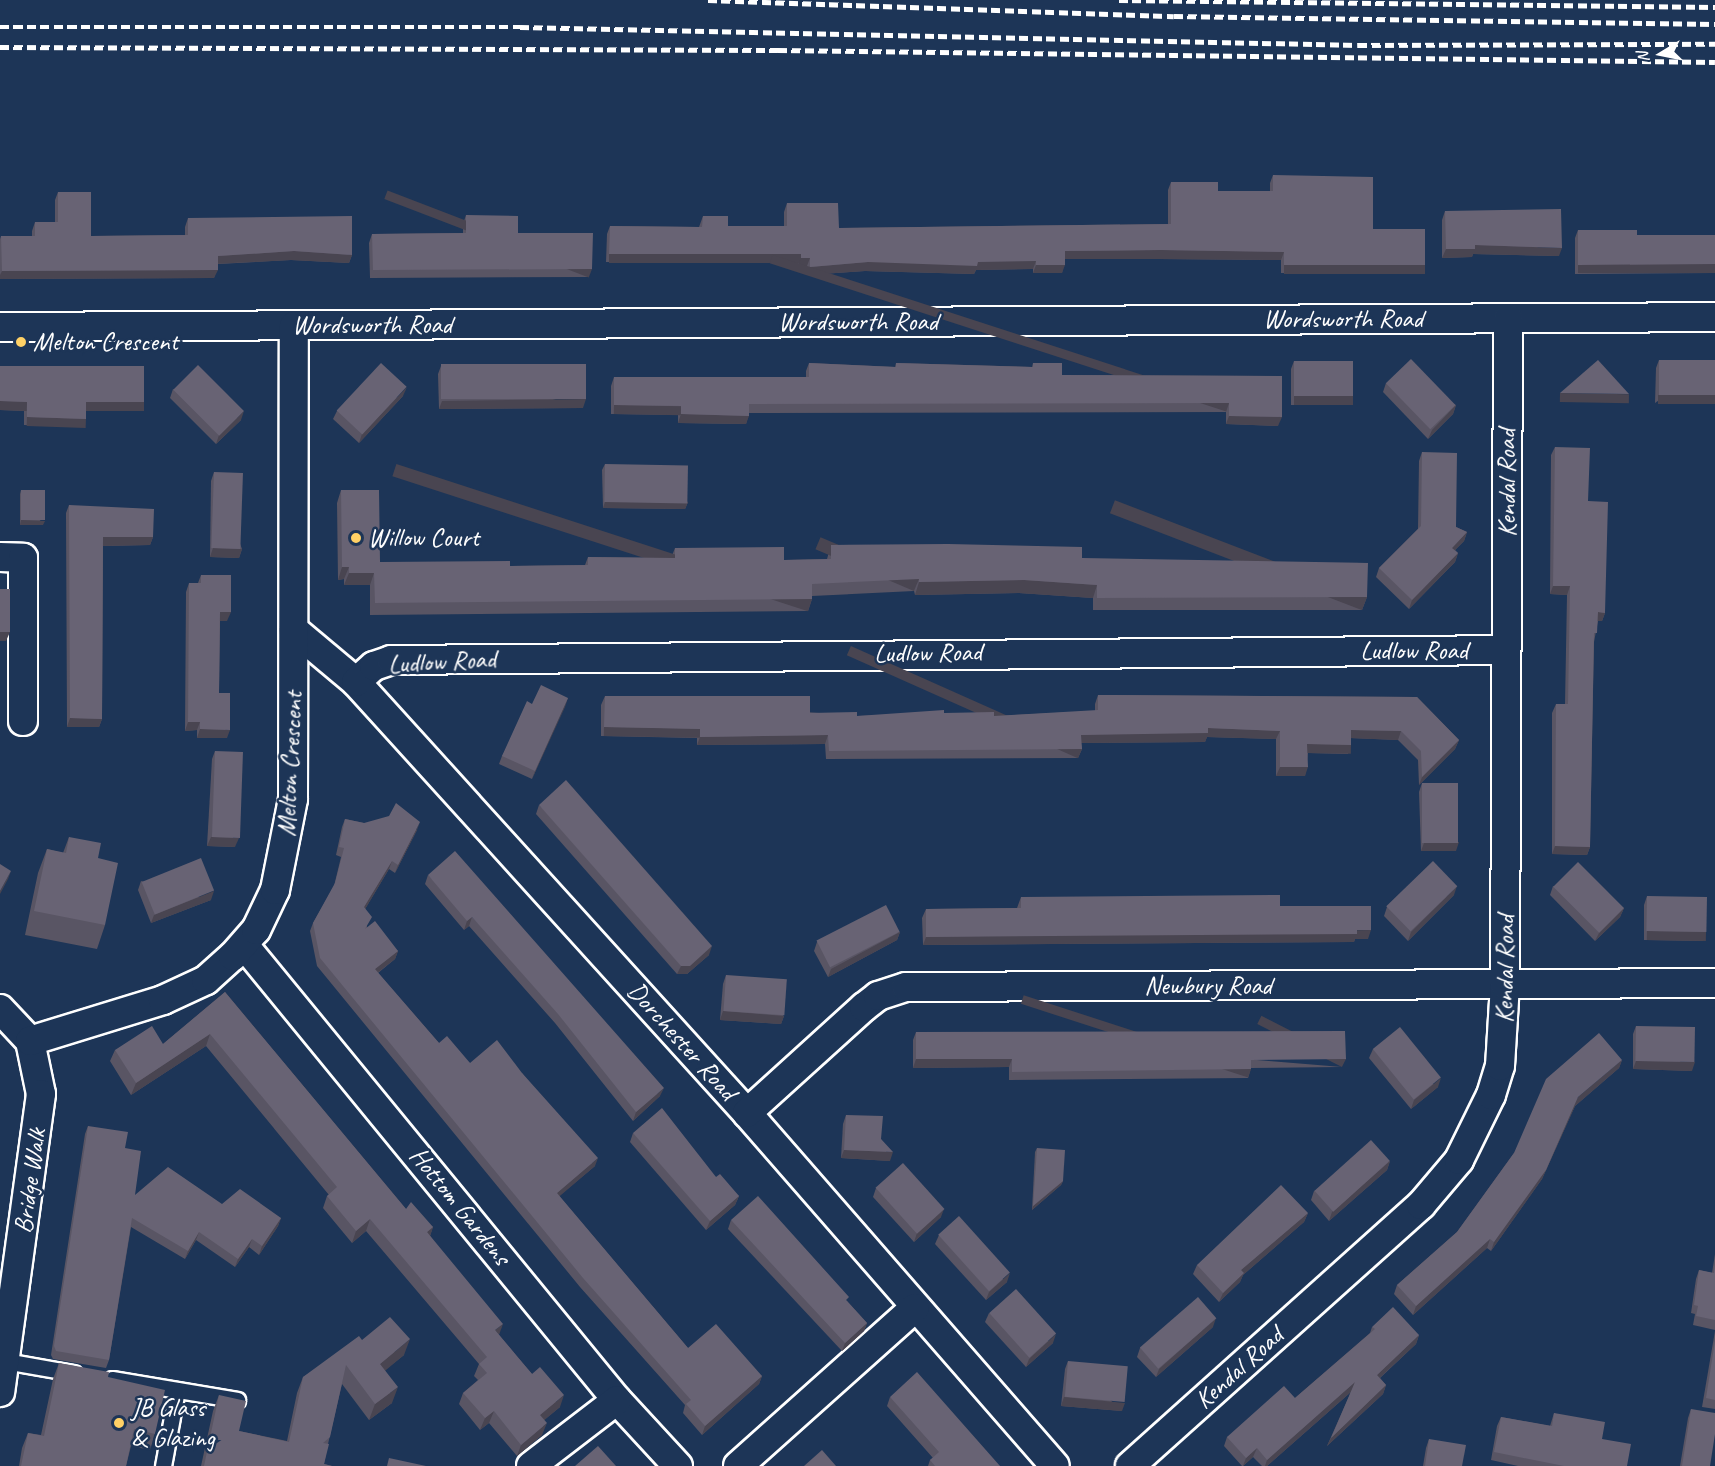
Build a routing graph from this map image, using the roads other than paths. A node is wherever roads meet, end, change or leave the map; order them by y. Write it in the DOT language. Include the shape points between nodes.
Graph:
graph roads {
  1 [pos="1715,317"];
  2 [pos="1508,318"];
  3 [pos="294,326"];
  4 [pos="0,327"];
  5 [pos="0,556"];
  6 [pos="294,630"];
  7 [pos="1506,650"];
  8 [pos="356,681"];
  9 [pos="23,721"];
  10 [pos="244,945"];
  11 [pos="1715,983"];
  12 [pos="1505,985"];
  13 [pos="0,1009"];
  14 [pos="30,1041"];
  15 [pos="747,1113"];
  16 [pos="915,1308"];
  17 [pos="5,1343"];
  18 [pos="177,1390"];
  19 [pos="0,1392"];
  20 [pos="617,1400"];
  21 [pos="240,1401"];
  22 [pos="163,1466"];
  23 [pos="531,1466"];
  24 [pos="678,1466"];
  25 [pos="738,1466"];
  26 [pos="1055,1466"];
  27 [pos="1130,1466"];
  1 -- 2 [label="street, Wordsworth Road"];
  2 -- 3 [label="street, Wordsworth Road"];
  2 -- 7 [label="street, Kendal Road"];
  3 -- 4 [label="street, Wordsworth Road"];
  3 -- 6 [label="street, Melton Crescent"];
  5 -- 9 [label="street" via="23,558"];
  6 -- 8 [label="street, Dorchester Road"];
  6 -- 10 [label="street, Melton Crescent" via="294,789 289,830 275,890"];
  7 -- 8 [label="street, Ludlow Road" via="391,660 374,666"];
  7 -- 12 [label="street, Kendal Road"];
  8 -- 15 [label="street, Dorchester Road"];
  10 -- 14 [label="street, Melton Crescent" via="220,969 187,989"];
  10 -- 20 [label="street, Hottom Gardens"];
  11 -- 12 [label="street, Newbury Road"];
  12 -- 15 [label="street, Newbury Road" via="906,987 878,996 864,1007"];
  12 -- 27 [label="street, Kendal Road" via="1500,1066 1491,1095 1459,1160 1440,1184"];
  13 -- 14 [label="street"];
  14 -- 17 [label="street, Bridge Walk" via="41,1094"];
  15 -- 16 [label="street, Dorchester Road"];
  16 -- 25 [label="street"];
  16 -- 26 [label="street, Dorchester Road"];
  17 -- 18 [label="lane" via="91,1376"];
  17 -- 19 [label="street, Bridge Walk"];
  18 -- 21 [label="lane"];
  18 -- 22 [label="lane"];
  20 -- 23 [label="street"];
  20 -- 24 [label="street, Hottom Gardens"];
}
